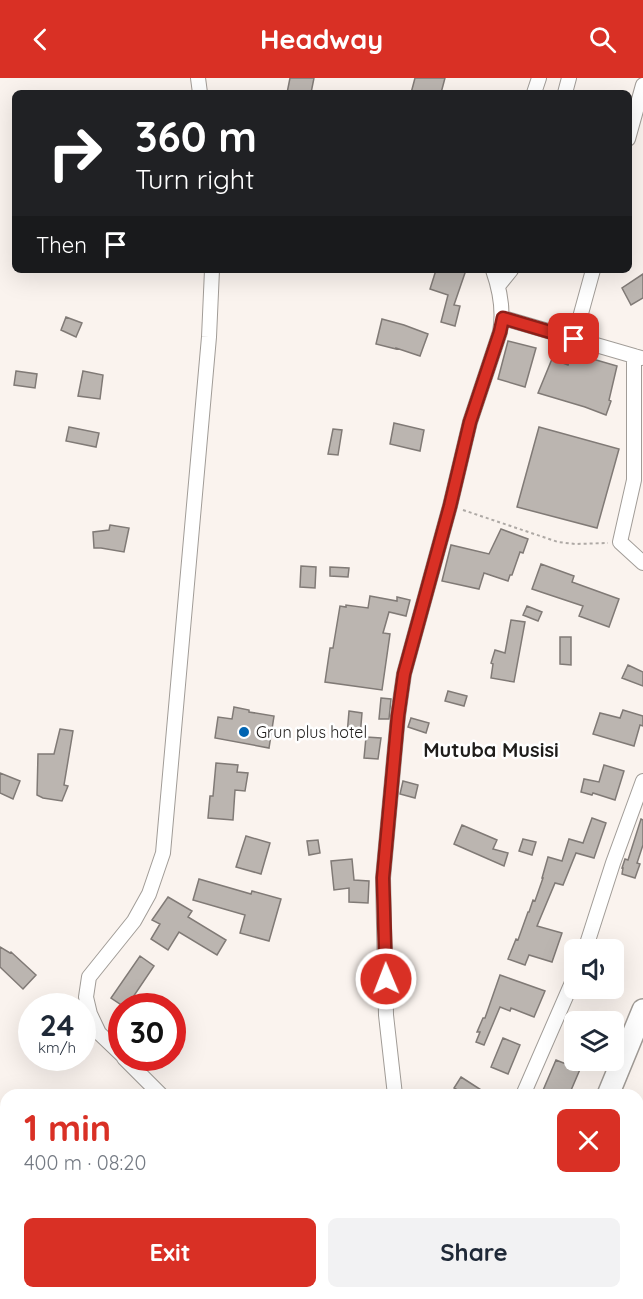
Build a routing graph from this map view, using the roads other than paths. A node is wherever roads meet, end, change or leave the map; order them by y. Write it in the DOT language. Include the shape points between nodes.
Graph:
graph roads {
  1 [pos="643,85"];
  2 [pos="632,125"];
  3 [pos="212,273"];
  4 [pos="494,273"];
  5 [pos="509,273"];
  6 [pos="592,273"];
  7 [pos="498,286"];
  8 [pos="503,318"];
  9 [pos="574,339"];
  10 [pos="639,357"];
  11 [pos="643,563"];
  12 [pos="643,782"];
  13 [pos="589,939"];
  14 [pos="565,999"];
  15 [pos="643,1010"];
  16 [pos="108,1042"];
  17 [pos="138,1071"];
  18 [pos="155,1089"];
  19 [pos="394,1089"];
  20 [pos="527,1089"];
  21 [pos="610,1089"];
  1 -- 2 [label="street"];
  3 -- 16 [label="street" via="163,853 149,894 134,921 89,977 86,997 90,1014"];
  4 -- 7 [label="street"];
  5 -- 7 [label="street"];
  6 -- 9 [label="street"];
  7 -- 8 [label="street"];
  8 -- 9 [label="street"];
  8 -- 19 [label="street" via="470,422 404,674 398,716 383,878 386,1015"];
  9 -- 10 [label="street"];
  10 -- 11 [label="street" via="634,480 620,542"];
  12 -- 13 [label="street"];
  14 -- 20 [label="street"];
  15 -- 21 [label="main road"];
  17 -- 18 [label="street"];
}
